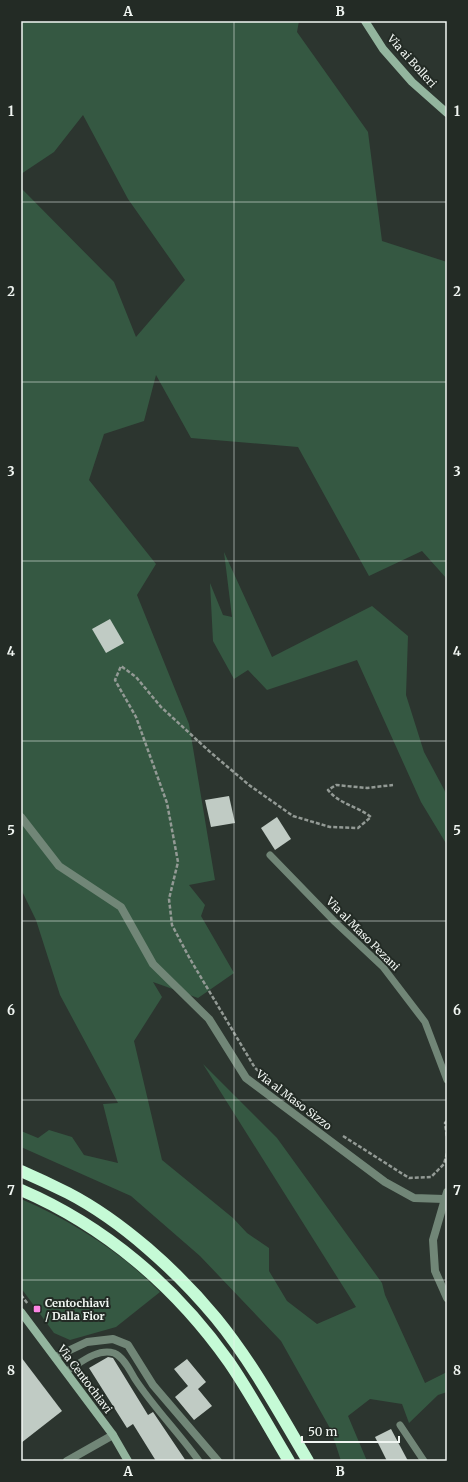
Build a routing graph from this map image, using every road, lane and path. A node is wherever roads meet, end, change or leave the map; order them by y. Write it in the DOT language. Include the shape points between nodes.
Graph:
graph roads {
  1 [pos="365,21"];
  2 [pos="447,113"];
  3 [pos="393,785"];
  4 [pos="21,817"];
  5 [pos="270,854"];
  6 [pos="447,1080"];
  7 [pos="292,1098"];
  8 [pos="447,1121"];
  9 [pos="339,1133"];
  10 [pos="447,1137"];
  11 [pos="447,1153"];
  12 [pos="21,1171"];
  13 [pos="21,1190"];
  14 [pos="446,1195"];
  15 [pos="447,1298"];
  16 [pos="21,1312"];
  17 [pos="55,1357"];
  18 [pos="67,1371"];
  19 [pos="400,1425"];
  20 [pos="113,1435"];
  21 [pos="67,1461"];
  22 [pos="128,1461"];
  23 [pos="199,1461"];
  24 [pos="218,1461"];
  25 [pos="289,1461"];
  26 [pos="308,1461"];
  27 [pos="424,1461"];
  1 -- 2 [label="street, Via ai Bolleri" via="383,49 412,82"];
  3 -- 7 [label="path" via="367,788 336,784 328,790 335,798 362,809 371,817 358,828 330,827 293,816 248,785 209,751 161,707 136,677 121,666 115,680 136,717 167,803 178,862 169,899 172,925 256,1068"];
  4 -- 14 [label="street, Via al Maso Sizzo" via="59,866 121,907 153,964 209,1019 246,1078 385,1182 414,1198"];
  5 -- 6 [label="lane, Via al Maso Pezani" via="335,922 383,967 425,1022"];
  8 -- 10 [label="path"];
  9 -- 11 [label="path" via="409,1178 431,1177 444,1164"];
  12 -- 26 [label="highway" via="69,1194 112,1221 151,1251 188,1286 243,1355"];
  13 -- 25 [label="highway" via="58,1206 100,1232 139,1262 172,1294 204,1328 229,1363"];
  14 -- 15 [label="street" via="433,1240 435,1271"];
  16 -- 17 [label="street, Via Centochiavi"];
  17 -- 18 [label="street, Via Centochiavi"];
  17 -- 24 [label="street" via="86,1342 112,1339 128,1345 153,1385"];
  18 -- 20 [label="street, Via Centochiavi"];
  18 -- 23 [label="lane" via="90,1357 102,1353 115,1353"];
  19 -- 27 [label="lane"];
  20 -- 21 [label="street"];
  20 -- 22 [label="street, Via Centochiavi"];
}
